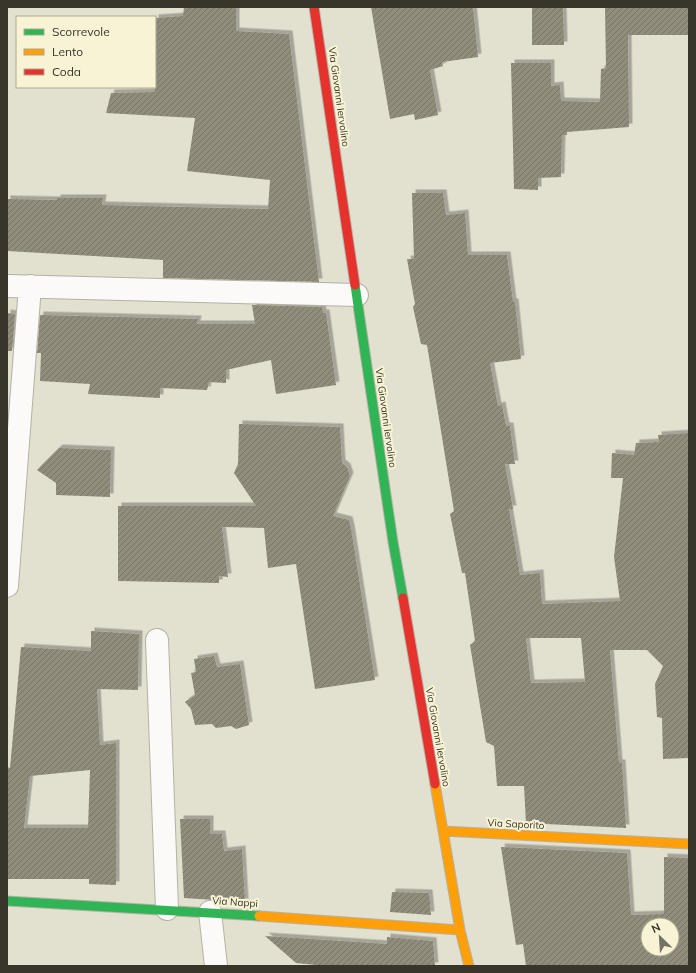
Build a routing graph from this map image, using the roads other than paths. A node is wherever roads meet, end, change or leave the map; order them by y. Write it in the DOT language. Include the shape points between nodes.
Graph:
graph roads {
  1 [pos="314,7"];
  2 [pos="7,286"];
  3 [pos="30,286"];
  4 [pos="357,296"];
  5 [pos="7,586"];
  6 [pos="157,640"];
  7 [pos="443,831"];
  8 [pos="689,844"];
  9 [pos="7,901"];
  10 [pos="167,909"];
  11 [pos="210,912"];
  12 [pos="460,930"];
  13 [pos="216,966"];
  14 [pos="469,966"];
  1 -- 4 [label="street, Via Giovanni Iervolino"];
  2 -- 3 [label="street"];
  3 -- 4 [label="street"];
  3 -- 5 [label="street"];
  4 -- 7 [label="street, Via Giovanni Iervolino" via="393,542"];
  6 -- 10 [label="street"];
  7 -- 8 [label="street, Via Saporito"];
  7 -- 12 [label="street"];
  9 -- 10 [label="street, Via Nappi"];
  10 -- 11 [label="street, Via Nappi"];
  11 -- 12 [label="street, Via Nappi"];
  11 -- 13 [label="street"];
  12 -- 14 [label="street"];
}
